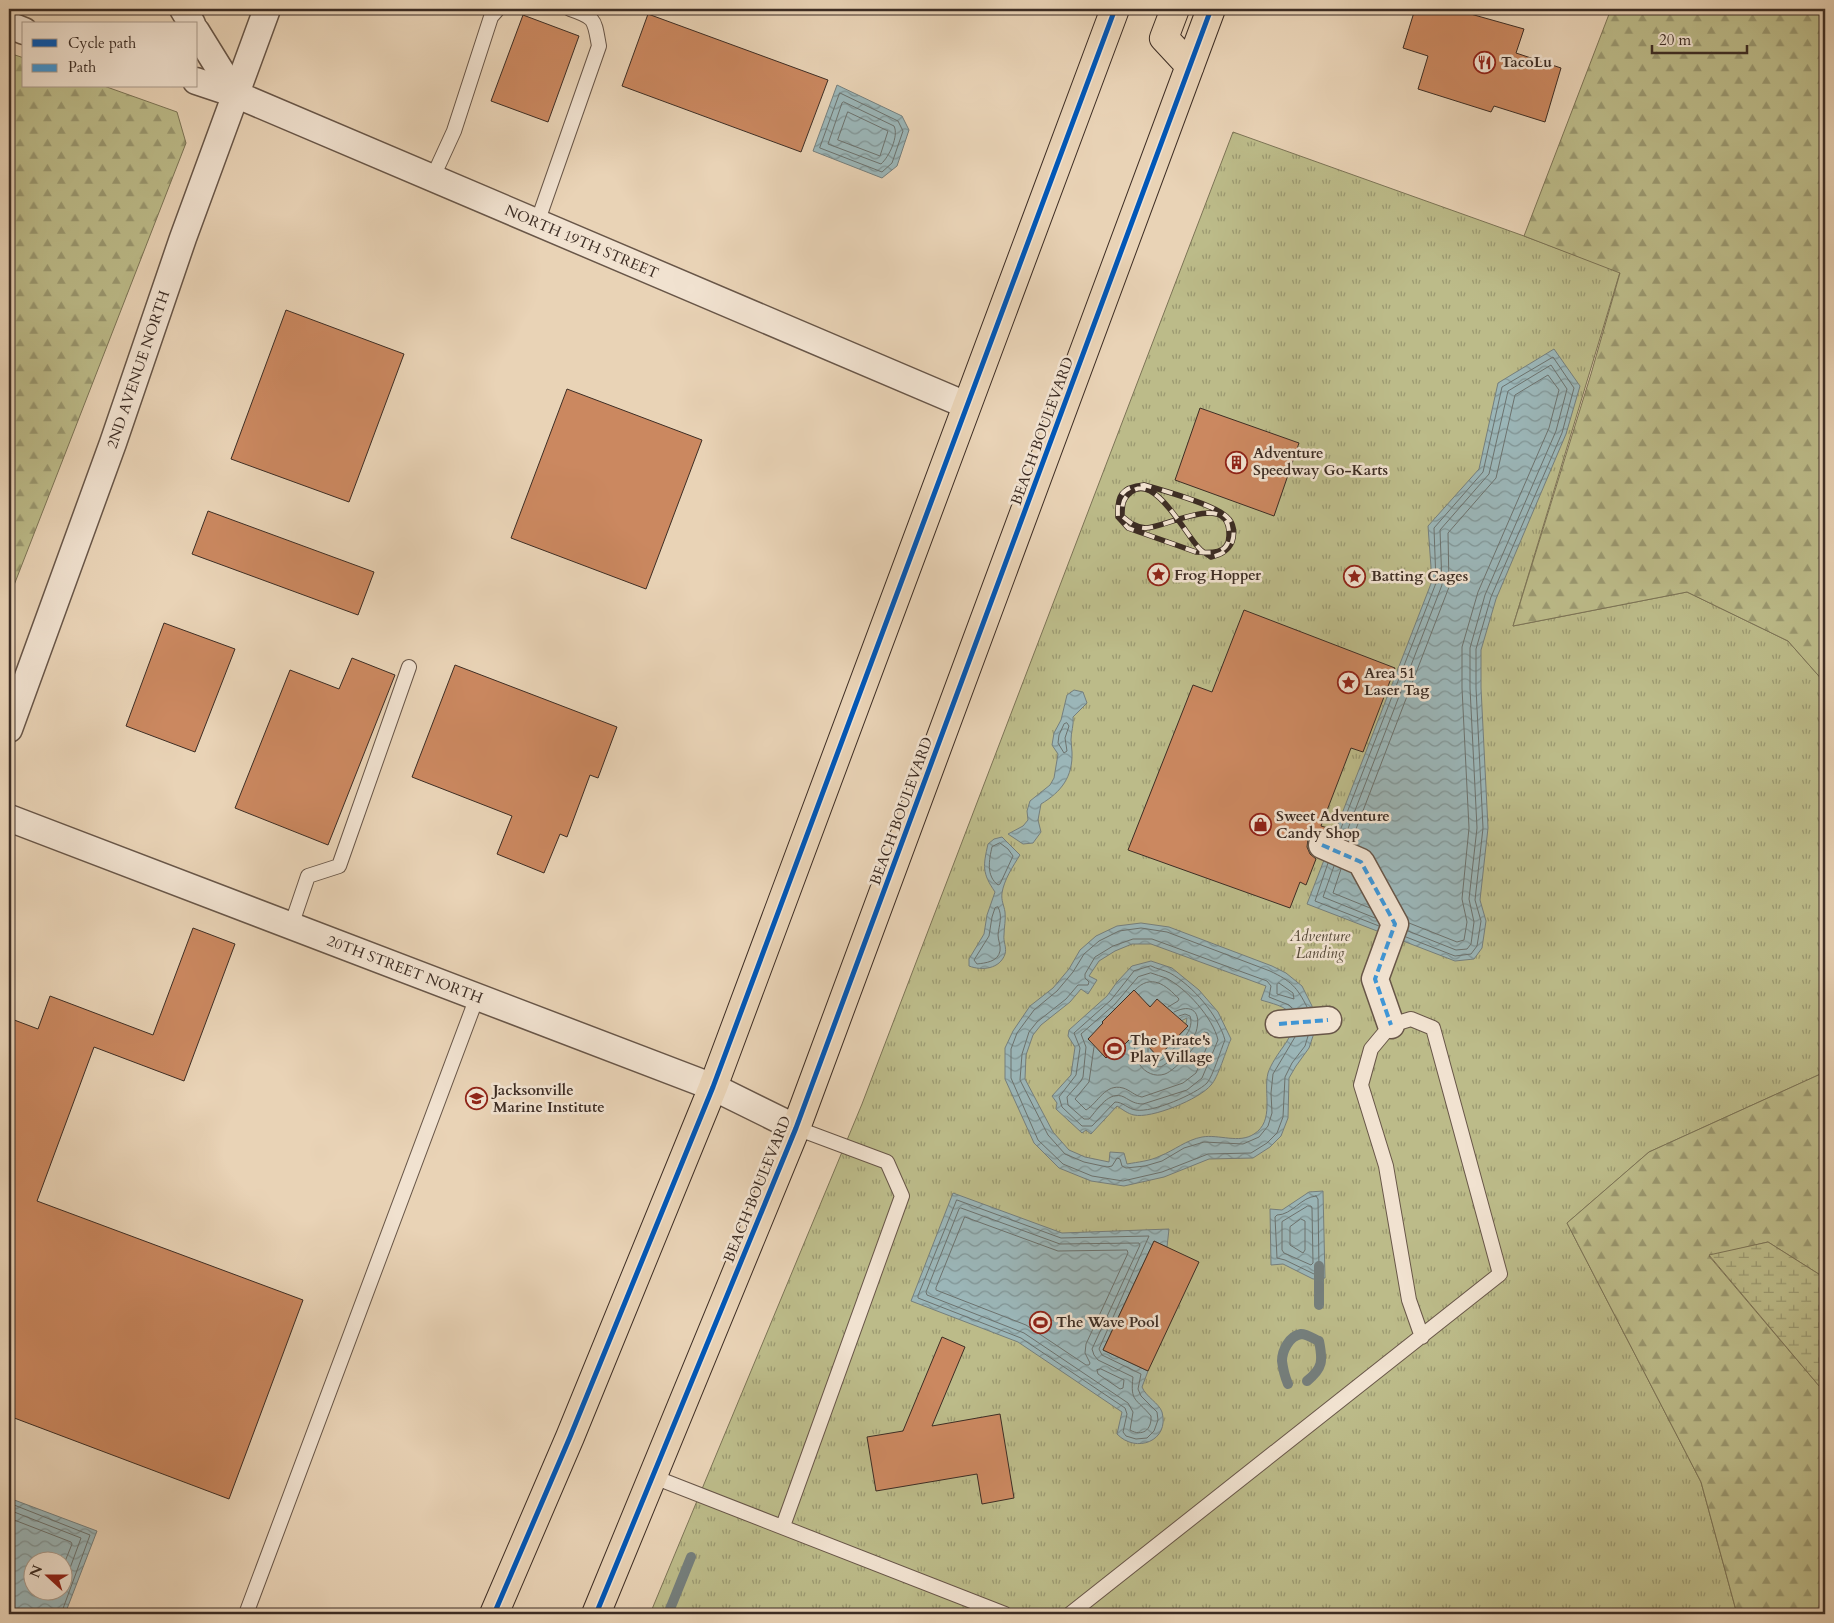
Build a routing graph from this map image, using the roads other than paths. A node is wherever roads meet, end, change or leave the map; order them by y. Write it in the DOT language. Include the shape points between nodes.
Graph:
graph roads {
  1 [pos="182,9"];
  2 [pos="267,9"];
  3 [pos="498,9"];
  4 [pos="570,9"];
  5 [pos="1115,9"];
  6 [pos="1175,9"];
  7 [pos="1212,9"];
  8 [pos="191,22"];
  9 [pos="9,25"];
  10 [pos="22,30"];
  11 [pos="198,34"];
  12 [pos="1190,66"];
  13 [pos="198,82"];
  14 [pos="235,94"];
  15 [pos="432,179"];
  16 [pos="537,223"];
  17 [pos="966,405"];
  18 [pos="409,667"];
  19 [pos="9,729"];
  20 [pos="9,818"];
  21 [pos="1322,845"];
  22 [pos="291,926"];
  23 [pos="477,997"];
  24 [pos="1328,1020"];
  25 [pos="1278,1024"];
  26 [pos="1391,1025"];
  27 [pos="713,1087"];
  28 [pos="796,1128"];
  29 [pos="1422,1336"];
  30 [pos="654,1477"];
  31 [pos="783,1526"];
  32 [pos="246,1614"];
  33 [pos="494,1614"];
  34 [pos="596,1614"];
  35 [pos="1005,1614"];
  36 [pos="1070,1614"];
  1 -- 8 [label="street"];
  2 -- 14 [label="street, 2ND AVENUE NORTH"];
  3 -- 15 [label="lane" via="491,17 454,131"];
  4 -- 16 [label="lane" via="589,16 596,26 600,46"];
  5 -- 17 [label="highway"];
  6 -- 12 [label="highway" via="1164,38"];
  7 -- 12 [label="highway, BEACH BOULEVARD"];
  9 -- 10 [label="street"];
  11 -- 14 [label="street"];
  12 -- 28 [label="highway, BEACH BOULEVARD"];
  13 -- 14 [label="street, NORTH 19TH STREET"];
  14 -- 15 [label="street, NORTH 19TH STREET"];
  14 -- 19 [label="street, 2ND AVENUE NORTH"];
  15 -- 16 [label="street, NORTH 19TH STREET"];
  16 -- 17 [label="street, NORTH 19TH STREET"];
  17 -- 27 [label="highway"];
  18 -- 22 [label="lane" via="339,866 308,876"];
  20 -- 22 [label="street, 20TH STREET NORTH"];
  21 -- 26 [label="street" via="1361,862 1395,924 1375,979"];
  22 -- 23 [label="street, 20TH STREET NORTH"];
  23 -- 27 [label="street, 20TH STREET NORTH"];
  23 -- 32 [label="lane"];
  24 -- 25 [label="street"];
  26 -- 29 [label="lane" via="1371,1048 1362,1085 1386,1166 1409,1300"];
  26 -- 29 [label="lane" via="1411,1019 1433,1028 1500,1274"];
  27 -- 28 [label="street, 20TH STREET NORTH"];
  27 -- 33 [label="highway"];
  28 -- 30 [label="highway, BEACH BOULEVARD"];
  28 -- 31 [label="lane" via="887,1162 902,1196"];
  29 -- 36 [label="lane"];
  30 -- 31 [label="lane"];
  30 -- 34 [label="highway, BEACH BOULEVARD"];
  31 -- 35 [label="lane"];
}
